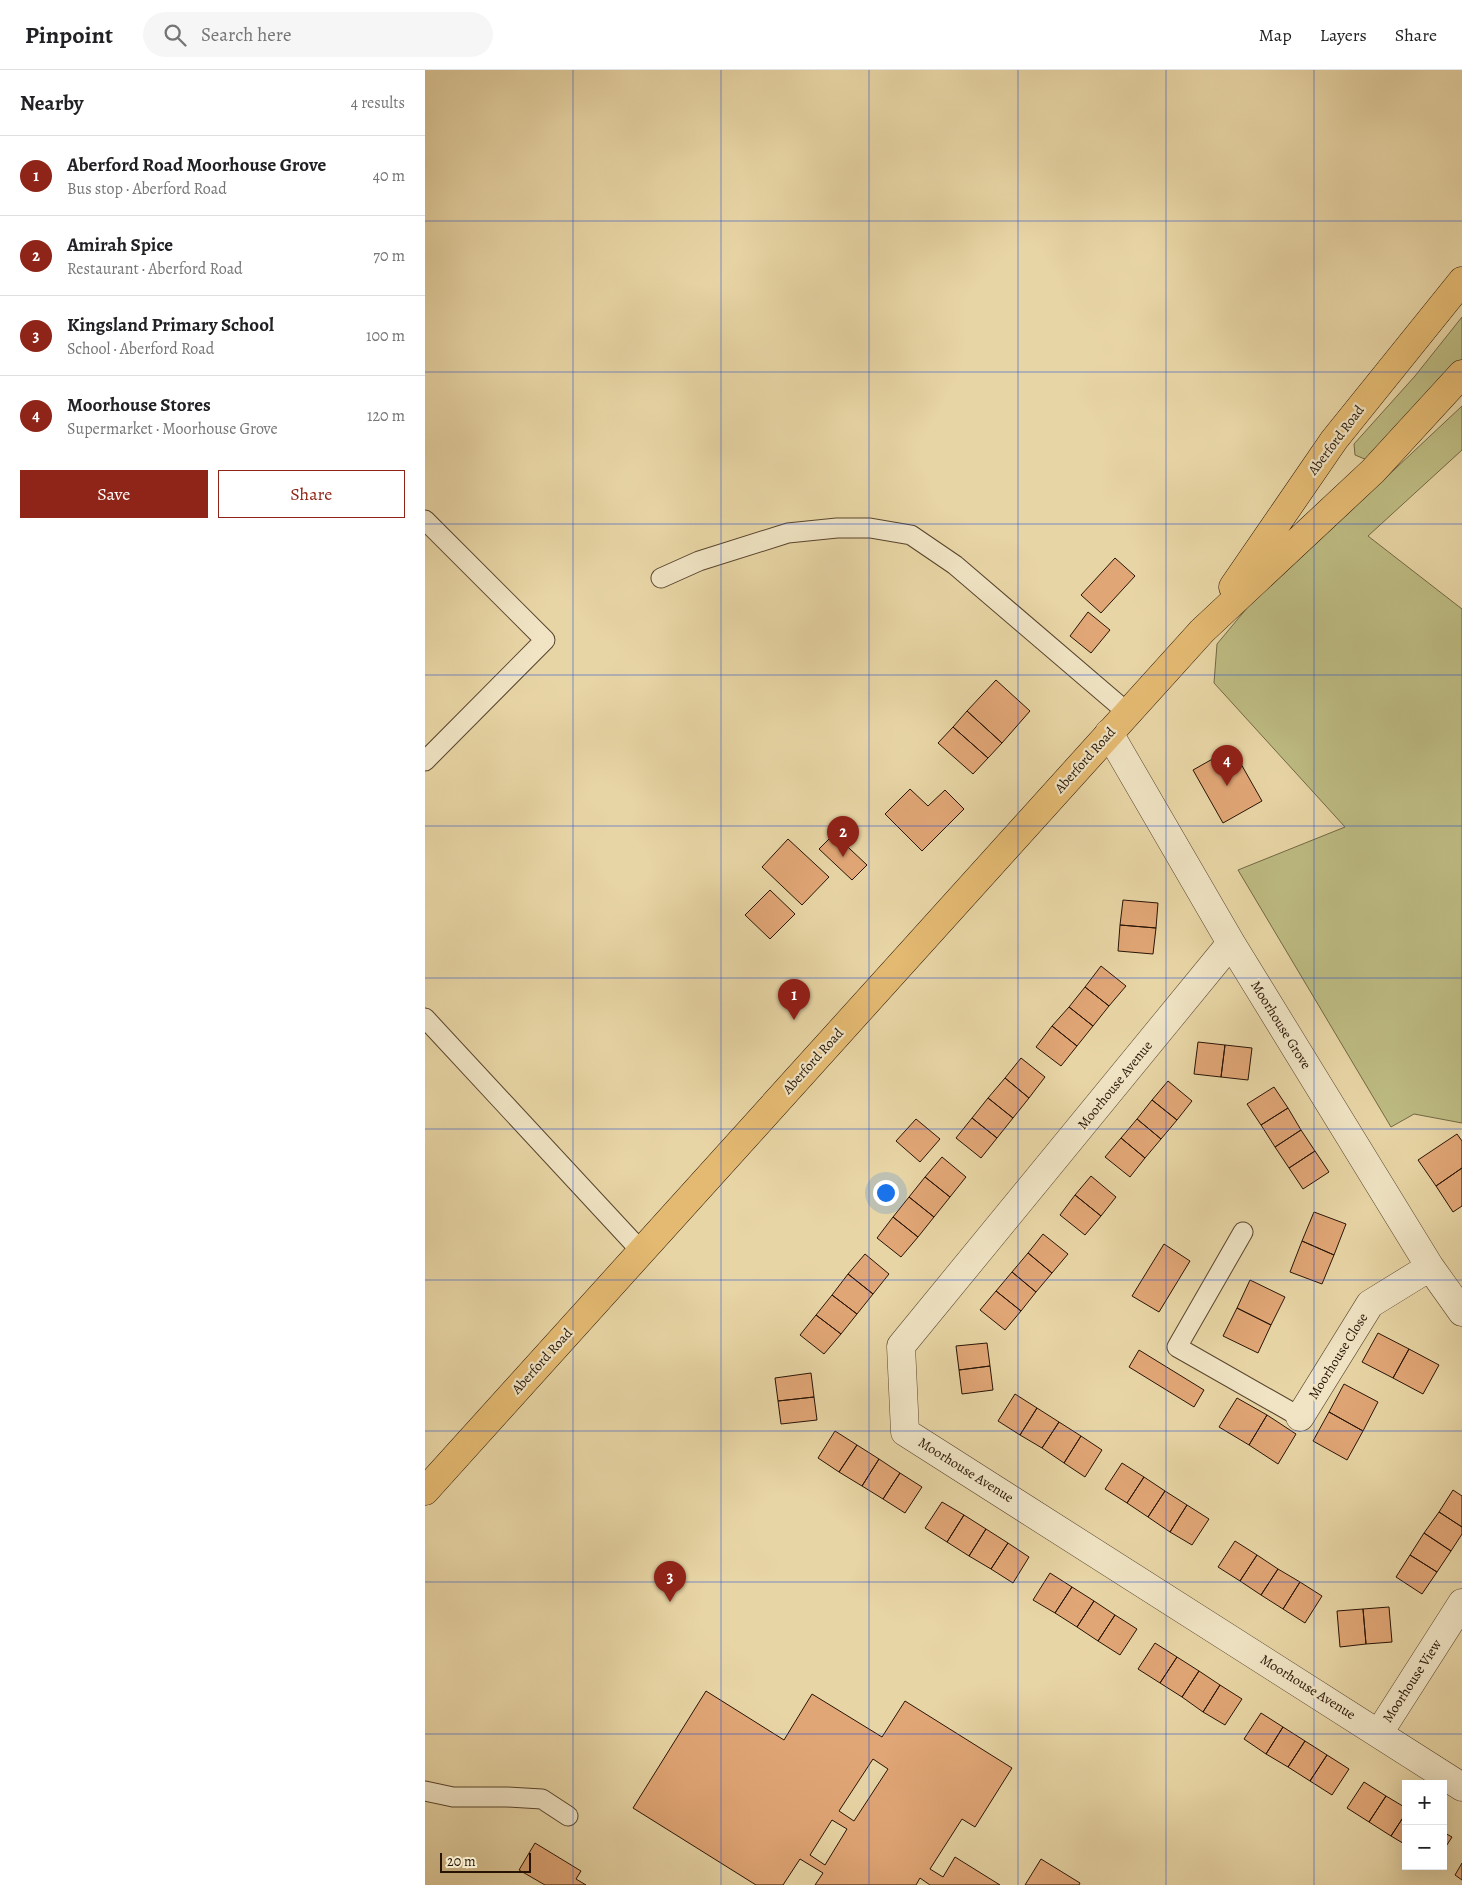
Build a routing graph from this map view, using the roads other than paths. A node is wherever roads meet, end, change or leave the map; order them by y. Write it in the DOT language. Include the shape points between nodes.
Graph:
graph roads {
  1 [pos="1462,281"];
  2 [pos="1462,374"];
  3 [pos="425,520"];
  4 [pos="661,578"];
  5 [pos="1203,631"];
  6 [pos="1128,713"];
  7 [pos="1109,733"];
  8 [pos="425,761"];
  9 [pos="1231,943"];
  10 [pos="425,1018"];
  11 [pos="1243,1232"];
  12 [pos="642,1252"];
  13 [pos="1430,1267"];
  14 [pos="1462,1312"];
  15 [pos="1300,1417"];
  16 [pos="425,1491"];
  17 [pos="1462,1604"];
  18 [pos="1379,1732"];
  19 [pos="1462,1787"];
  20 [pos="425,1791"];
  21 [pos="568,1816"];
  1 -- 5 [label="main road, Aberford Road" via="1334,440"];
  2 -- 5 [label="main road, Aberford Road" via="1373,471"];
  3 -- 8 [label="lane" via="545,640"];
  4 -- 6 [label="lane" via="788,533 871,528 911,535 955,565"];
  5 -- 6 [label="main road, Aberford Road"];
  6 -- 7 [label="main road, Aberford Road"];
  7 -- 9 [label="street, Moorhouse Grove"];
  7 -- 12 [label="main road, Aberford Road"];
  9 -- 13 [label="street, Moorhouse Grove"];
  9 -- 18 [label="street, Moorhouse Avenue" via="901,1346 905,1432"];
  10 -- 12 [label="lane"];
  11 -- 15 [label="lane" via="1177,1347"];
  12 -- 16 [label="main road, Aberford Road"];
  13 -- 14 [label="street, Moorhouse Grove"];
  13 -- 15 [label="street, Moorhouse Close" via="1370,1304"];
  17 -- 18 [label="street, Moorhouse View"];
  18 -- 19 [label="street, Moorhouse Avenue"];
  20 -- 21 [label="lane" via="453,1798 507,1796 541,1799"];
}
